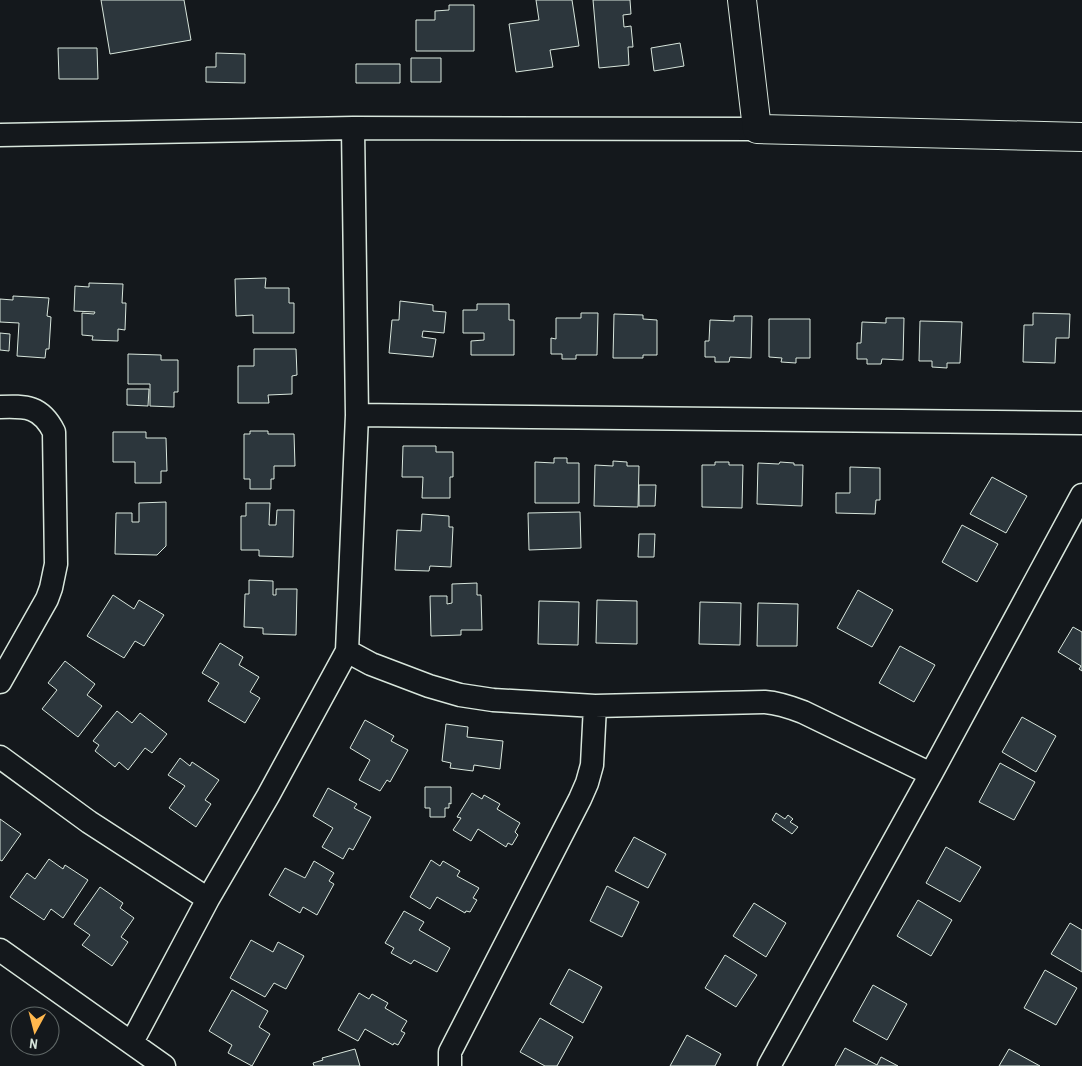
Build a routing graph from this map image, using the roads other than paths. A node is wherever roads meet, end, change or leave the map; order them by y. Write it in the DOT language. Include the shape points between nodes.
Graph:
graph roads {
  1 [pos="742,0"];
  2 [pos="353,128"];
  3 [pos="756,129"];
  4 [pos="0,135"];
  5 [pos="1082,138"];
  6 [pos="0,407"];
  7 [pos="357,414"];
  8 [pos="1082,423"];
  9 [pos="1082,495"];
  10 [pos="347,651"];
  11 [pos="0,682"];
  12 [pos="595,706"];
  13 [pos="0,757"];
  14 [pos="932,774"];
  15 [pos="208,899"];
  16 [pos="0,950"];
  17 [pos="132,1042"];
  18 [pos="164,1066"];
  19 [pos="450,1066"];
  20 [pos="769,1066"];
  1 -- 3 [label="street"];
  2 -- 3 [label="street"];
  2 -- 4 [label="street"];
  2 -- 7 [label="street"];
  3 -- 5 [label="street"];
  6 -- 11 [label="street" via="29,408 39,412 54,432 56,564 47,599"];
  7 -- 8 [label="street"];
  7 -- 10 [label="street"];
  9 -- 14 [label="street"];
  10 -- 12 [label="street" via="412,680 460,694 493,700"];
  10 -- 15 [label="street"];
  12 -- 14 [label="street" via="777,703 803,712"];
  12 -- 19 [label="street" via="592,765 587,783 450,1052"];
  13 -- 15 [label="street" via="89,822"];
  14 -- 20 [label="street"];
  15 -- 17 [label="street"];
  16 -- 17 [label="street"];
  17 -- 18 [label="street"];
}
